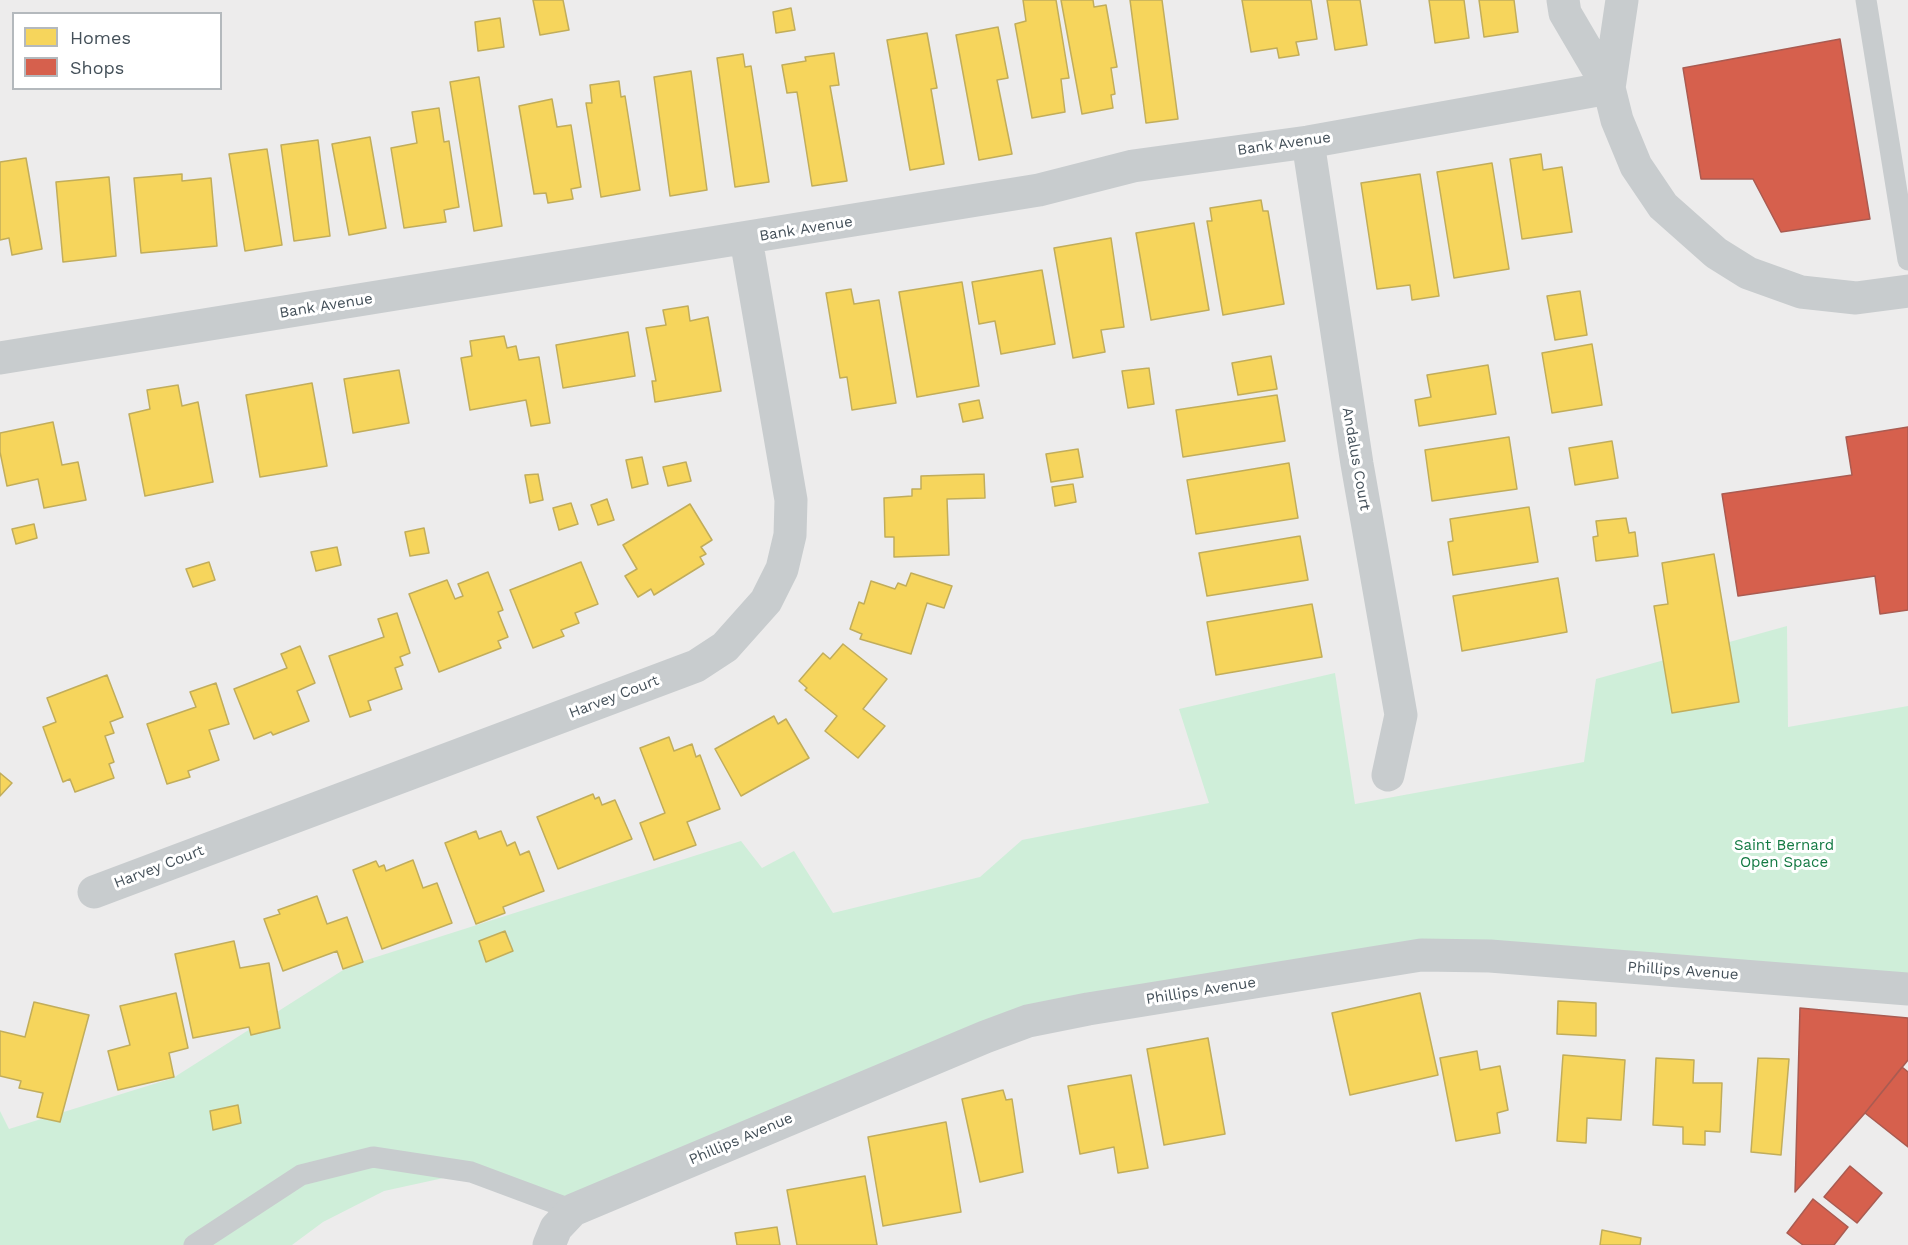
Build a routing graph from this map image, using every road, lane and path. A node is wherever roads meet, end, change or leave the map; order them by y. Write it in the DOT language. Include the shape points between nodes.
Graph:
graph roads {
  1 [pos="1563,0"];
  2 [pos="1623,0"];
  3 [pos="1866,0"];
  4 [pos="1609,88"];
  5 [pos="1308,142"];
  6 [pos="746,239"];
  7 [pos="1908,260"];
  8 [pos="1908,291"];
  9 [pos="0,358"];
  10 [pos="1388,775"];
  11 [pos="94,892"];
  12 [pos="1908,989"];
  13 [pos="573,1210"];
  14 [pos="194,1245"];
  15 [pos="549,1245"];
  1 -- 4 [label="street" via="1565,13"];
  2 -- 4 [label="street"];
  3 -- 7 [label="lane"];
  4 -- 5 [label="street, Bank Avenue"];
  4 -- 8 [label="street" via="1636,166 1663,206 1716,253 1748,273 1801,292 1856,298"];
  5 -- 6 [label="street, Bank Avenue" via="1132,166 1039,190"];
  5 -- 10 [label="street, Andalus Court" via="1357,464 1401,715"];
  6 -- 9 [label="street, Bank Avenue"];
  6 -- 11 [label="street, Harvey Court" via="791,500 790,535 782,569 766,601 725,647 696,666"];
  12 -- 13 [label="street, Phillips Avenue" via="1490,956 1421,955 1099,1008 1028,1021 985,1037"];
  13 -- 14 [label="lane" via="471,1172 373,1157 301,1175"];
  13 -- 15 [label="street, Phillips Avenue" via="556,1228"];
}
